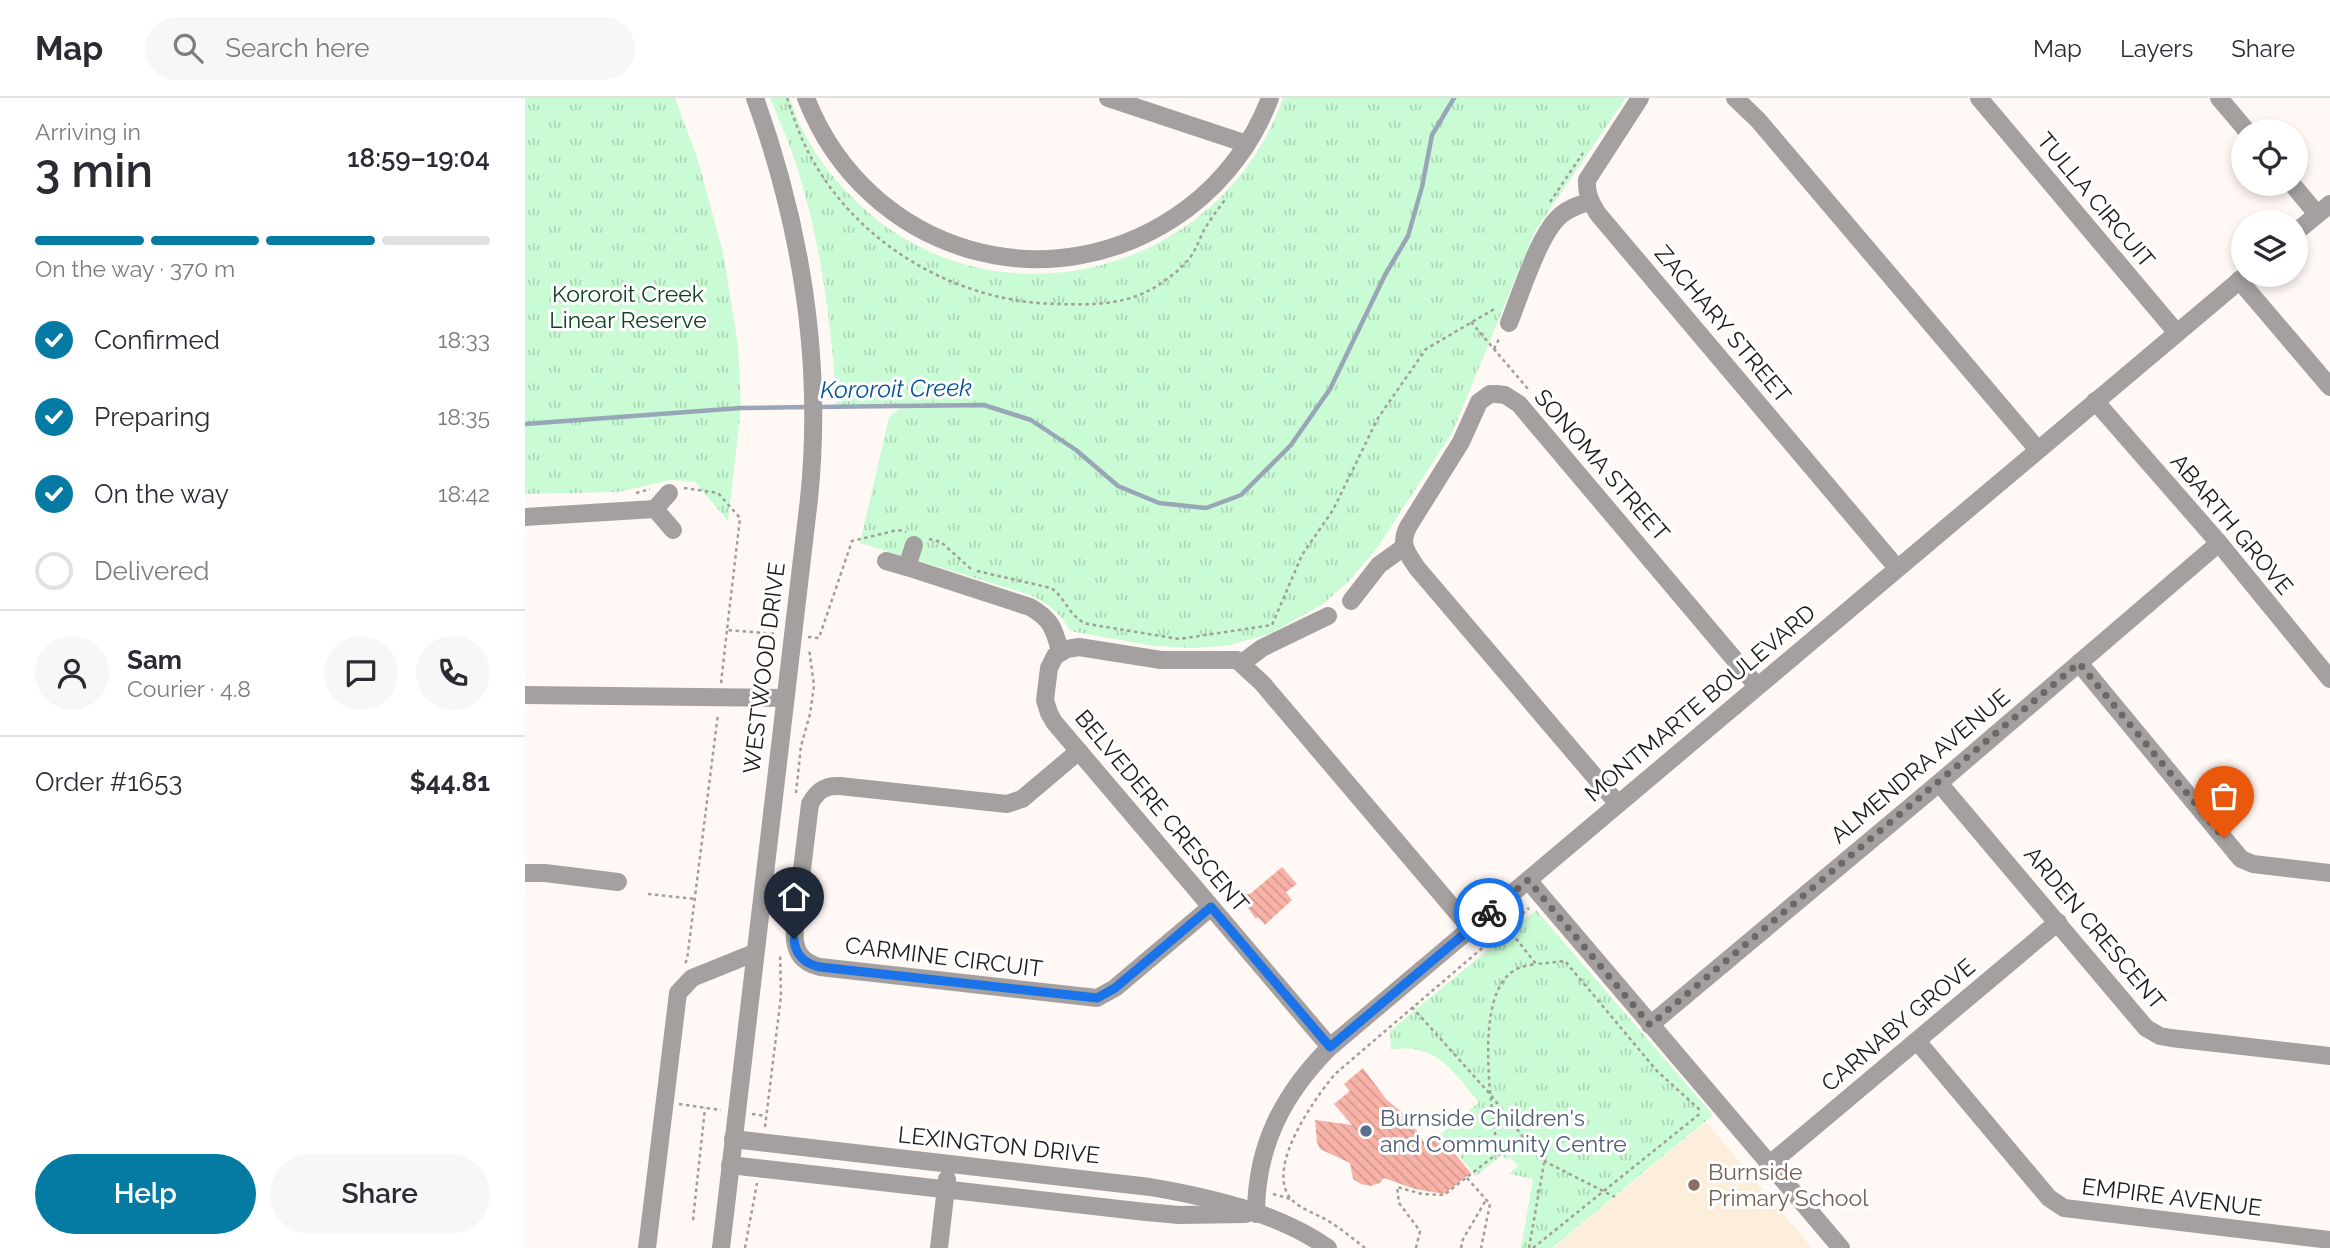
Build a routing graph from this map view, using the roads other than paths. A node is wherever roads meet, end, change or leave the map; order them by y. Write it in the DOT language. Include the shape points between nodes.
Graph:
graph roads {
  1 [pos="755,98"];
  2 [pos="806,98"];
  3 [pos="1108,98"];
  4 [pos="1269,98"];
  5 [pos="1640,98"];
  6 [pos="1735,98"];
  7 [pos="1979,98"];
  8 [pos="2219,98"];
  9 [pos="2237,119"];
  10 [pos="1247,144"];
  11 [pos="2307,196"];
  12 [pos="1590,201"];
  13 [pos="2324,209"];
  14 [pos="2308,222"];
  15 [pos="2231,287"];
  16 [pos="2249,287"];
  17 [pos="1509,323"];
  18 [pos="2177,333"];
  19 [pos="2330,387"];
  20 [pos="2095,401"];
  21 [pos="2038,450"];
  22 [pos="668,489"];
  23 [pos="655,509"];
  24 [pos="525,517"];
  25 [pos="673,530"];
  26 [pos="914,538"];
  27 [pos="2219,543"];
  28 [pos="1404,547"];
  29 [pos="886,561"];
  30 [pos="907,567"];
  31 [pos="1897,568"];
  32 [pos="1351,601"];
  33 [pos="1328,616"];
  34 [pos="1060,651"];
  35 [pos="1242,663"];
  36 [pos="2079,663"];
  37 [pos="2330,679"];
  38 [pos="1758,686"];
  39 [pos="525,695"];
  40 [pos="784,698"];
  41 [pos="1079,751"];
  42 [pos="1939,783"];
  43 [pos="1618,804"];
  44 [pos="525,873"];
  45 [pos="2330,873"];
  46 [pos="1528,880"];
  47 [pos="618,881"];
  48 [pos="1211,907"];
  49 [pos="2057,922"];
  50 [pos="1471,929"];
  51 [pos="754,953"];
  52 [pos="1650,1025"];
  53 [pos="1917,1041"];
  54 [pos="1330,1047"];
  55 [pos="2330,1056"];
  56 [pos="733,1139"];
  57 [pos="1770,1164"];
  58 [pos="730,1165"];
  59 [pos="949,1165"];
  60 [pos="946,1189"];
  61 [pos="1256,1214"];
  62 [pos="2330,1240"];
  63 [pos="647,1248"];
  64 [pos="720,1248"];
  65 [pos="939,1248"];
  66 [pos="1328,1248"];
  67 [pos="1841,1248"];
  1 -- 40 [label="street, WESTWOOD DRIVE" via="802,273 813,395 811,475"];
  2 -- 10 [label="street" via="829,147 884,207 926,234 997,257 1073,256 1136,239 1195,203"];
  3 -- 10 [label="street"];
  4 -- 10 [label="street"];
  5 -- 12 [label="street" via="1592,170 1586,187"];
  6 -- 21 [label="street"];
  7 -- 18 [label="street, TULLA CIRCUIT"];
  8 -- 9 [label="street"];
  11 -- 13 [label="street"];
  12 -- 17 [label="street" via="1556,219"];
  12 -- 31 [label="street, ZACHARY STREET"];
  13 -- 14 [label="street"];
  15 -- 18 [label="street, MONTMARTE BOULEVARD"];
  16 -- 19 [label="street"];
  18 -- 20 [label="street, MONTMARTE BOULEVARD"];
  20 -- 21 [label="street, MONTMARTE BOULEVARD"];
  20 -- 27 [label="street, ABARTH GROVE"];
  21 -- 31 [label="street, MONTMARTE BOULEVARD"];
  22 -- 23 [label="street"];
  23 -- 24 [label="street"];
  23 -- 25 [label="street"];
  26 -- 30 [label="street"];
  27 -- 36 [label="street, ALMENDRA AVENUE"];
  27 -- 37 [label="street, ABARTH GROVE"];
  28 -- 32 [label="street" via="1379,565"];
  28 -- 38 [label="street, SONOMA STREET" via="1408,527 1461,442 1479,402 1490,394 1504,395 1519,404"];
  28 -- 43 [label="street"];
  29 -- 30 [label="street"];
  30 -- 34 [label="street" via="1045,615"];
  31 -- 38 [label="street, MONTMARTE BOULEVARD"];
  33 -- 35 [label="street" via="1262,648"];
  34 -- 35 [label="street" via="1079,646 1161,660 1233,659"];
  34 -- 41 [label="street, BELVEDERE CRESCENT" via="1049,668 1046,706"];
  35 -- 50 [label="street"];
  36 -- 42 [label="street, ALMENDRA AVENUE"];
  36 -- 45 [label="street" via="2241,859"];
  38 -- 43 [label="street, MONTMARTE BOULEVARD"];
  39 -- 40 [label="street"];
  40 -- 51 [label="street, WESTWOOD DRIVE"];
  41 -- 48 [label="street, BELVEDERE CRESCENT"];
  41 -- 48 [label="street, CARMINE CIRCUIT" via="1022,799 1007,804 832,785 819,791 810,804 794,939 798,953 810,965 820,967 1097,998"];
  42 -- 49 [label="street, ARDEN CRESCENT"];
  42 -- 52 [label="street, ALMENDRA AVENUE"];
  43 -- 46 [label="street, MONTMARTE BOULEVARD"];
  44 -- 47 [label="street"];
  46 -- 50 [label="street, MONTMARTE BOULEVARD"];
  46 -- 52 [label="street"];
  48 -- 54 [label="street, BELVEDERE CRESCENT"];
  49 -- 53 [label="street, CARNABY GROVE"];
  49 -- 55 [label="street, ARDEN CRESCENT" via="2153,1032 2171,1038"];
  50 -- 54 [label="street, MONTMARTE BOULEVARD"];
  51 -- 56 [label="street, WESTWOOD DRIVE"];
  51 -- 63 [label="street" via="692,978 678,993"];
  52 -- 57 [label="street"];
  53 -- 57 [label="street, CARNABY GROVE"];
  53 -- 62 [label="street, EMPIRE AVENUE" via="2049,1198 2064,1208"];
  54 -- 61 [label="street, MONTMARTE BOULEVARD" via="1301,1078 1279,1114 1261,1172"];
  56 -- 58 [label="street, WESTWOOD DRIVE"];
  56 -- 59 [label="street, LEXINGTON DRIVE"];
  57 -- 67 [label="street"];
  58 -- 60 [label="street, LEXINGTON DRIVE"];
  58 -- 64 [label="street, WESTWOOD DRIVE"];
  59 -- 60 [label="street"];
  59 -- 61 [label="street, LEXINGTON DRIVE" via="1150,1187"];
  60 -- 61 [label="street, LEXINGTON DRIVE" via="1179,1215"];
  60 -- 65 [label="street"];
  61 -- 66 [label="street, LEXINGTON DRIVE" via="1305,1233"];
}
